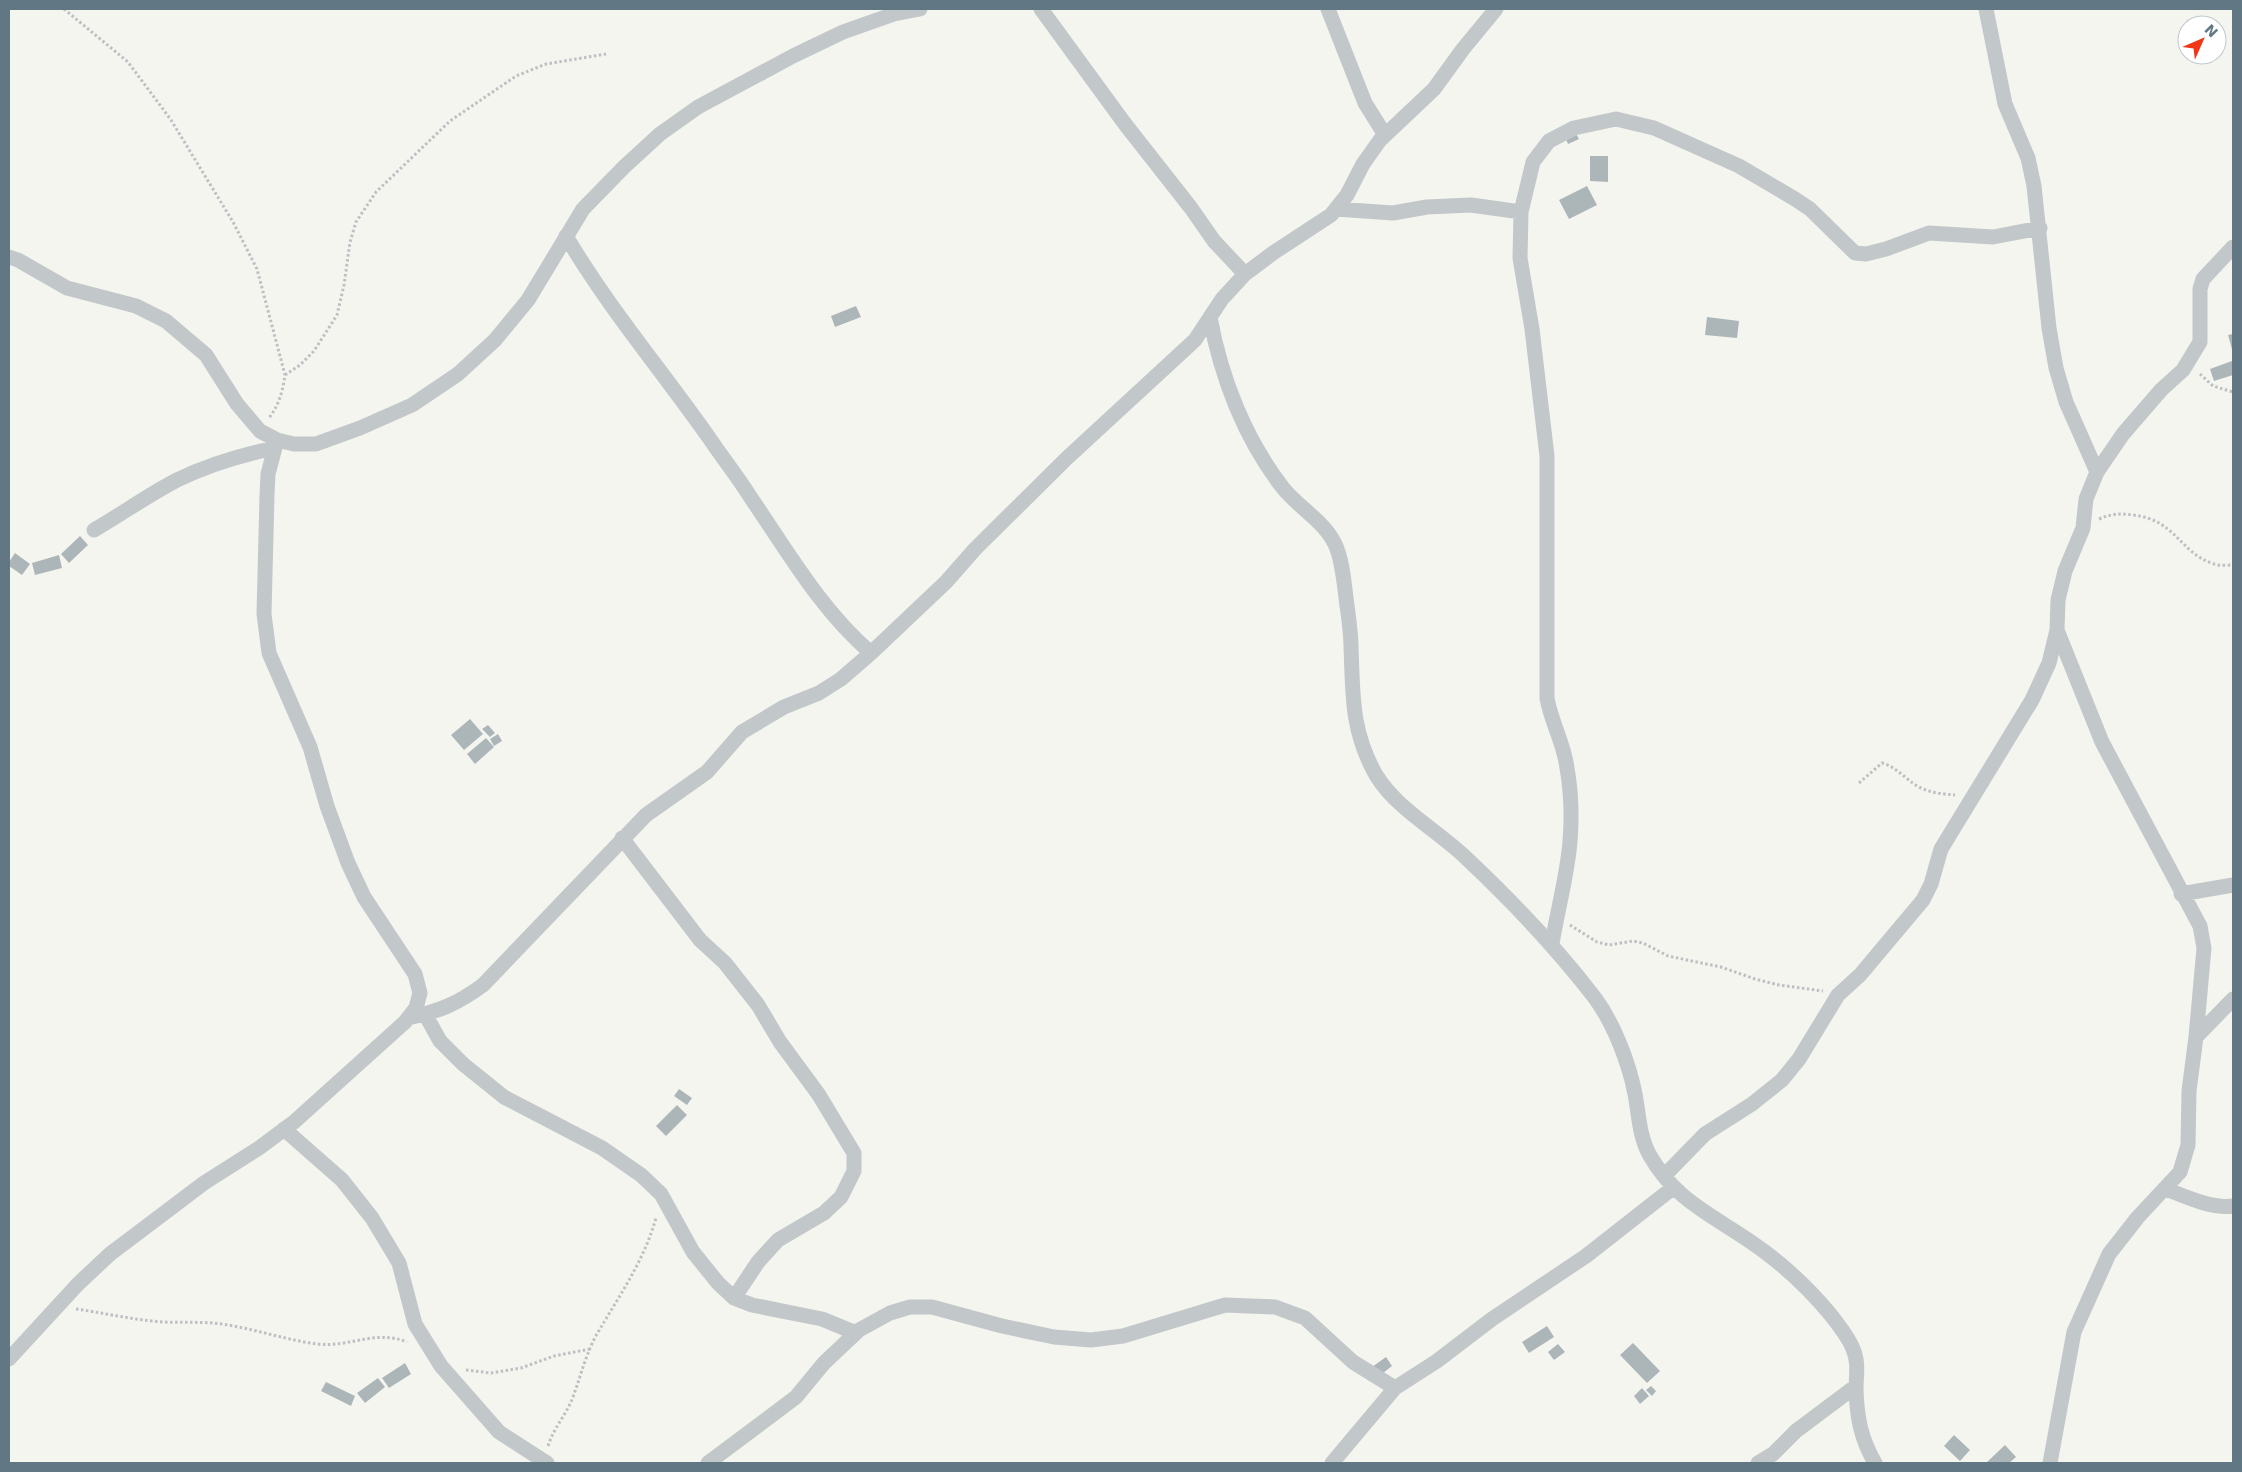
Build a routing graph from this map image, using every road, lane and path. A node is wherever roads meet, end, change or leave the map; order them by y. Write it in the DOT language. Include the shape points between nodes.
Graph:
graph roads {
  1 [pos="64,9"];
  2 [pos="920,9"];
  3 [pos="1041,9"];
  4 [pos="1328,9"];
  5 [pos="1496,9"];
  6 [pos="1986,9"];
  7 [pos="606,54"];
  8 [pos="1385,135"];
  9 [pos="1336,208"];
  10 [pos="1521,212"];
  11 [pos="2040,228"];
  12 [pos="566,236"];
  13 [pos="2233,247"];
  14 [pos="9,257"];
  15 [pos="1245,274"];
  16 [pos="1210,317"];
  17 [pos="2198,348"];
  18 [pos="285,375"];
  19 [pos="2233,392"];
  20 [pos="260,430"];
  21 [pos="276,444"];
  22 [pos="2097,472"];
  23 [pos="2083,528"];
  24 [pos="94,530"];
  25 [pos="2233,565"];
  26 [pos="2057,630"];
  27 [pos="871,653"];
  28 [pos="1859,783"];
  29 [pos="1972,796"];
  30 [pos="622,838"];
  31 [pos="2233,885"];
  32 [pos="2181,894"];
  33 [pos="1557,912"];
  34 [pos="1552,944"];
  35 [pos="1838,995"];
  36 [pos="2233,999"];
  37 [pos="425,1014"];
  38 [pos="408,1018"];
  39 [pos="2196,1037"];
  40 [pos="284,1129"];
  41 [pos="1669,1181"];
  42 [pos="2166,1189"];
  43 [pos="661,1194"];
  44 [pos="2233,1206"];
  45 [pos="734,1298"];
  46 [pos="57,1307"];
  47 [pos="856,1333"];
  48 [pos="415,1345"];
  49 [pos="590,1350"];
  50 [pos="9,1359"];
  51 [pos="438,1361"];
  52 [pos="1856,1386"];
  53 [pos="1395,1388"];
  54 [pos="545,1462"];
  55 [pos="708,1463"];
  56 [pos="1332,1463"];
  57 [pos="1758,1463"];
  58 [pos="1875,1463"];
  59 [pos="2050,1463"];
  1 -- 18 [label="path" via="128,62 171,120 233,222 257,269"];
  2 -- 12 [label="street" via="894,14 843,32 698,107 660,134 624,167 583,209"];
  3 -- 15 [label="street" via="1214,241"];
  4 -- 8 [label="street" via="1364,103"];
  5 -- 8 [label="street" via="1434,89"];
  6 -- 11 [label="street" via="2005,104 2028,158"];
  7 -- 18 [label="path" via="546,64 516,76 450,121 376,192 356,222 337,315 314,351"];
  8 -- 9 [label="street"];
  9 -- 10 [label="street" via="1393,213 1427,207 1471,206"];
  9 -- 15 [label="street"];
  10 -- 11 [label="street" via="1533,162 1549,141 1574,128 1616,119 1654,128 1738,166 1810,209 1855,253 1879,251 1930,233 1992,237"];
  10 -- 33 [label="street" via="1520,258 1547,456 1547,698 1567,766 1570,792 1570,842"];
  11 -- 22 [label="street" via="2056,368 2066,402"];
  12 -- 21 [label="street" via="528,300 495,340 458,374 412,405 334,438 316,444"];
  12 -- 27 [label="street" via="609,305 691,412 798,570 848,631"];
  13 -- 17 [label="street" via="2203,279"];
  14 -- 20 [label="street" via="67,288 136,306 166,321 206,355 236,404"];
  15 -- 16 [label="street"];
  16 -- 27 [label="street" via="1195,340 1060,464 946,582"];
  16 -- 34 [label="street" via="1216,347 1244,427 1285,490 1329,534 1337,547 1351,642 1354,715 1361,746 1378,778 1461,853"];
  17 -- 19 [label="path" via="2200,374 2205,381"];
  17 -- 22 [label="street" via="2123,434"];
  18 -- 20 [label="path" via="276,409"];
  20 -- 21 [label="street"];
  21 -- 24 [label="street" via="175,481"];
  21 -- 38 [label="street" via="268,474 265,560 264,614 269,653 310,747 348,863 364,897 415,974 420,993 416,1008"];
  22 -- 23 [label="street" via="2086,499"];
  23 -- 25 [label="path" via="2090,522 2116,514 2145,516 2160,522 2202,558 2215,565"];
  23 -- 26 [label="street" via="2064,571 2058,600"];
  26 -- 29 [label="street" via="2049,663 2032,700"];
  26 -- 32 [label="street" via="2102,742"];
  27 -- 30 [label="street" via="818,693 784,707 742,732 707,772 646,815"];
  28 -- 29 [label="path" via="1882,763 1921,788 1940,794"];
  29 -- 35 [label="street" via="1941,849 1923,900 1860,975"];
  30 -- 37 [label="street" via="483,985 460,1002"];
  30 -- 45 [label="street" via="700,940 725,963 758,1005 854,1153 854,1171 841,1197 824,1213 778,1240 758,1262"];
  31 -- 32 [label="street"];
  32 -- 39 [label="street" via="2200,926 2204,948"];
  33 -- 34 [label="street"];
  33 -- 35 [label="path" via="1564,921 1597,942 1609,945 1633,941 1643,943 1668,956 1721,967 1779,985"];
  34 -- 41 [label="street" via="1597,1001 1615,1036 1629,1066 1638,1126 1649,1153"];
  35 -- 41 [label="street" via="1799,1059 1782,1080 1706,1134"];
  36 -- 39 [label="street"];
  37 -- 38 [label="street"];
  37 -- 43 [label="street" via="440,1041 504,1097 602,1148"];
  38 -- 40 [label="street"];
  39 -- 42 [label="street" via="2189,1091 2188,1145 2180,1172"];
  40 -- 46 [label="street" via="204,1183 110,1254"];
  40 -- 51 [label="street" via="342,1180 372,1218 399,1263 415,1324"];
  41 -- 52 [label="street" via="1681,1196 1764,1251 1798,1278 1853,1347"];
  41 -- 53 [label="street" via="1586,1256"];
  42 -- 44 [label="street" via="2223,1208"];
  42 -- 59 [label="street" via="2108,1254 2074,1332"];
  43 -- 45 [label="street" via="693,1252"];
  43 -- 49 [label="path" via="648,1244"];
  45 -- 47 [label="street" via="752,1305 822,1319"];
  46 -- 48 [label="path" via="164,1322 226,1324 319,1344 394,1337"];
  46 -- 50 [label="street"];
  47 -- 53 [label="street" via="890,1313 910,1307 932,1308 1019,1330 1091,1340 1123,1336 1225,1305 1275,1307 1305,1318 1353,1362"];
  47 -- 55 [label="street" via="824,1363 796,1398"];
  49 -- 51 [label="path" via="491,1373 460,1369"];
  49 -- 54 [label="path" via="570,1403 551,1436"];
  51 -- 54 [label="street" via="499,1432"];
  52 -- 57 [label="street"];
  52 -- 58 [label="street" via="1864,1445"];
  53 -- 56 [label="street"];
}
